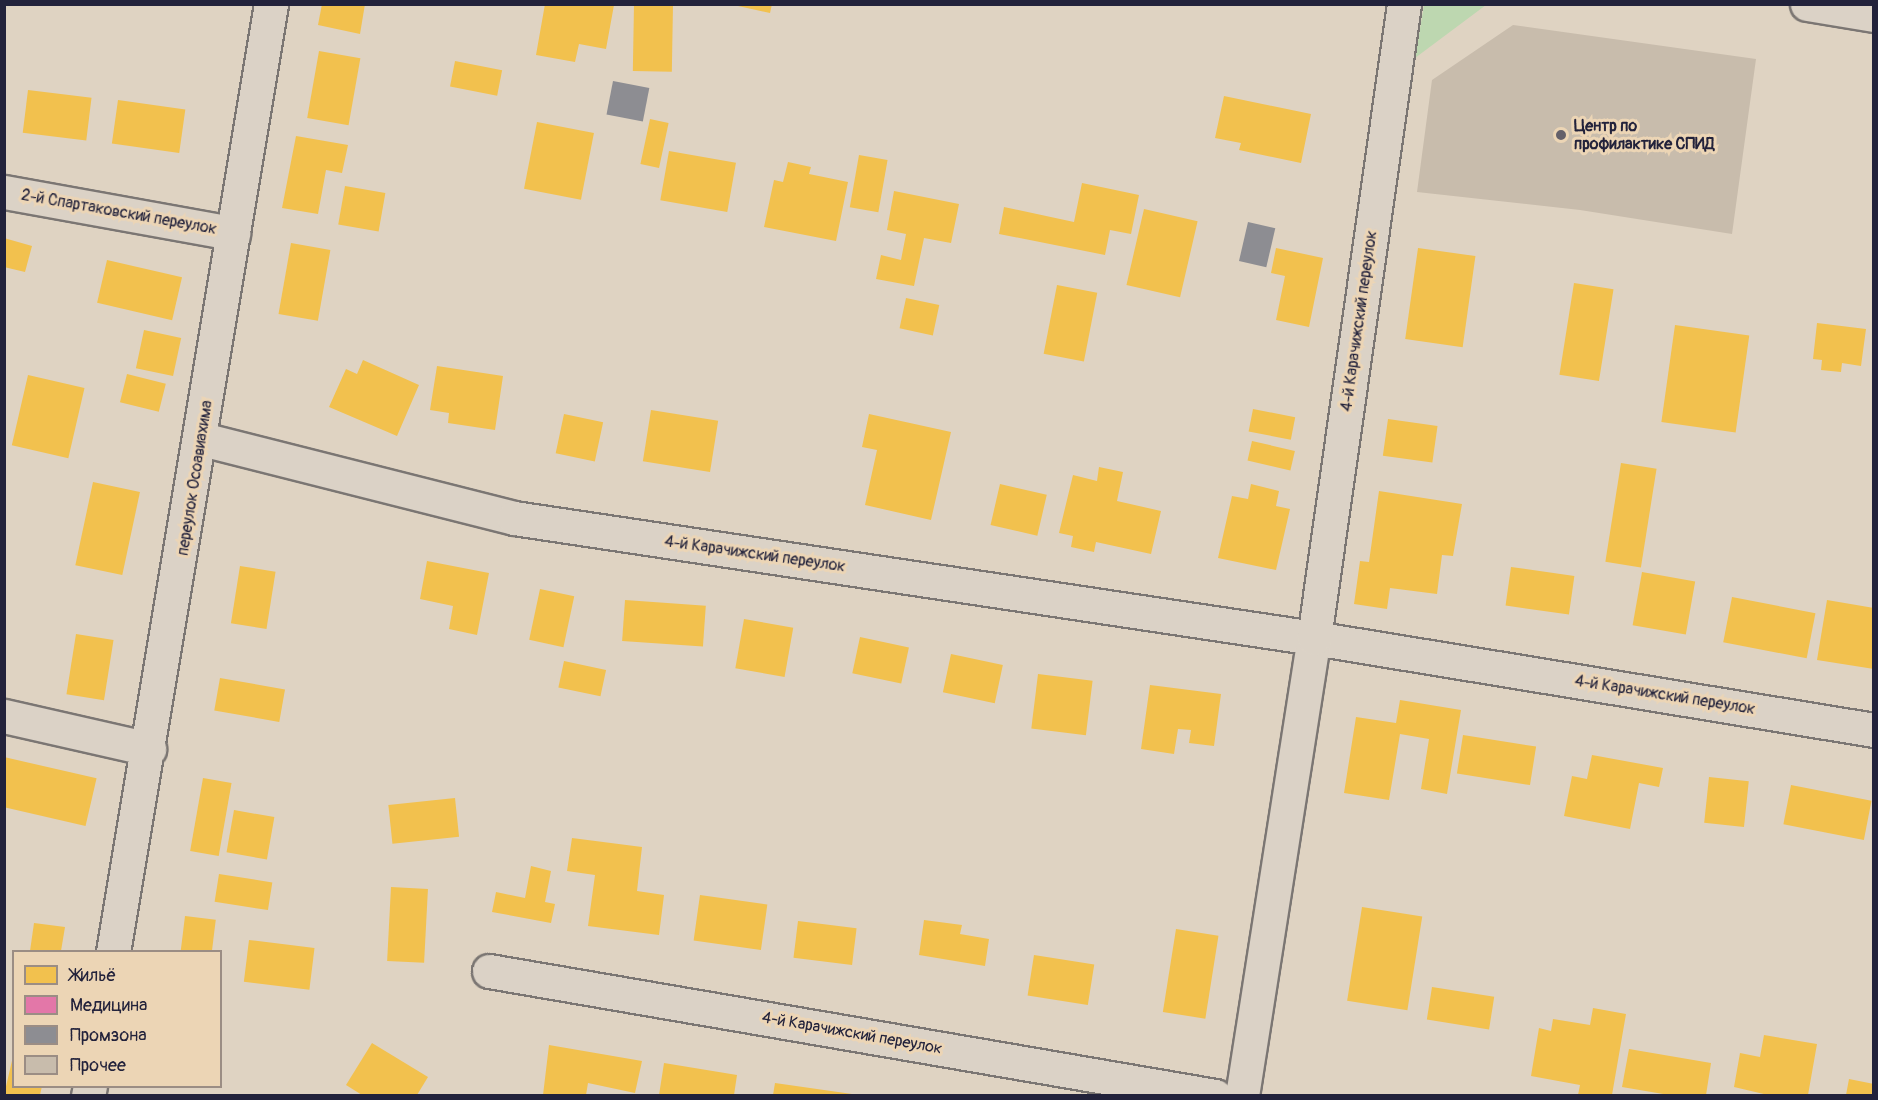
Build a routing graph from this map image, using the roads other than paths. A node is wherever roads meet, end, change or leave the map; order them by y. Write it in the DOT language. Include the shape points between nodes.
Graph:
graph roads {
  1 [pos="271,4"];
  2 [pos="1404,4"];
  3 [pos="1807,4"];
  4 [pos="1874,15"];
  5 [pos="4,192"];
  6 [pos="233,233"];
  7 [pos="202,439"];
  8 [pos="1314,638"];
  9 [pos="4,716"];
  10 [pos="1874,730"];
  11 [pos="149,749"];
  12 [pos="114,950"];
  13 [pos="489,971"];
  14 [pos="1215,1095"];
  15 [pos="1242,1095"];
  1 -- 6 [label="street, переулок Осоавиахима"];
  2 -- 8 [label="street, 4-й Карачижский переулок"];
  3 -- 4 [label="street"];
  5 -- 6 [label="street, 2-й Спартаковский переулок"];
  6 -- 7 [label="street, переулок Осоавиахима"];
  7 -- 8 [label="street, 4-й Карачижский переулок" via="514,518"];
  7 -- 11 [label="street, переулок Осоавиахима"];
  8 -- 10 [label="street, 4-й Карачижский переулок"];
  8 -- 15 [label="street, 4-й Карачижский переулок"];
  9 -- 11 [label="street"];
  11 -- 12 [label="street, переулок Осоавиахима"];
  13 -- 14 [label="street, 4-й Карачижский переулок"];
}
